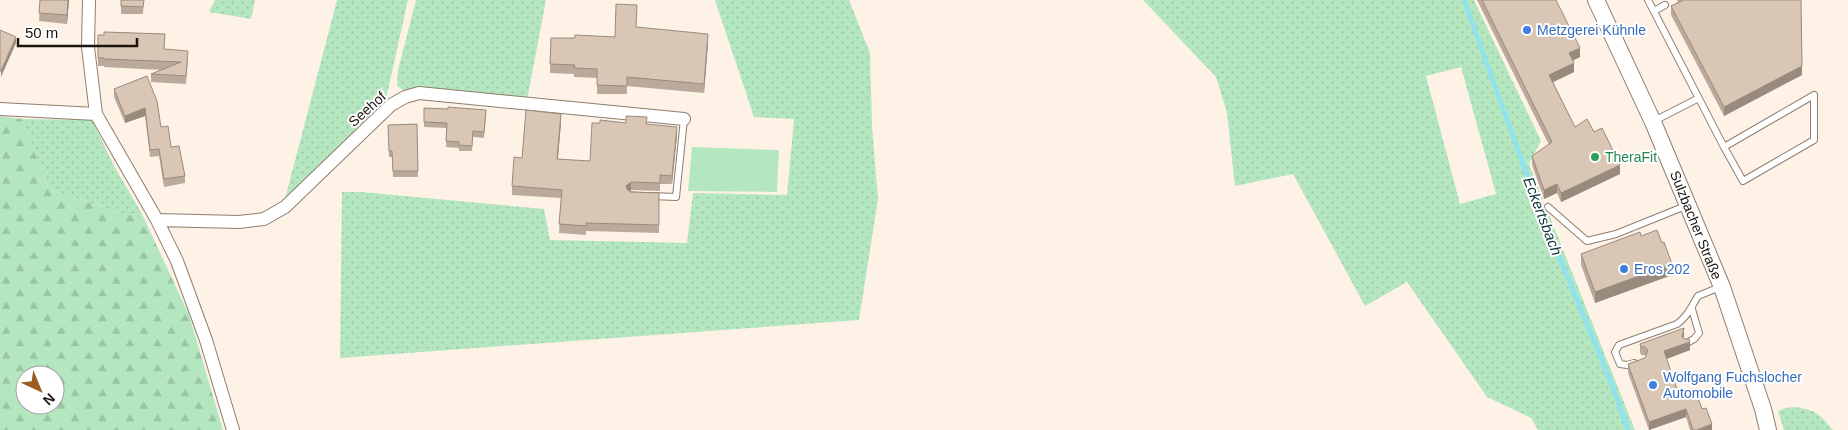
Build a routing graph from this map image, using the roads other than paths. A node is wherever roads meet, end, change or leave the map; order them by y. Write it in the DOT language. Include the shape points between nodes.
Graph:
graph roads {
  1 [pos="89,0"];
  2 [pos="1596,0"];
  3 [pos="1648,0"];
  4 [pos="1664,5"];
  5 [pos="1654,11"];
  6 [pos="1697,99"];
  7 [pos="0,109"];
  8 [pos="96,114"];
  9 [pos="684,119"];
  10 [pos="1653,122"];
  11 [pos="1724,148"];
  12 [pos="640,196"];
  13 [pos="1688,205"];
  14 [pos="1548,207"];
  15 [pos="157,220"];
  16 [pos="1722,287"];
  17 [pos="1692,309"];
  18 [pos="1687,343"];
  19 [pos="1642,360"];
  20 [pos="233,429"];
  21 [pos="1768,430"];
  1 -- 8 [label="street" via="88,47"];
  2 -- 10 [label="street, Sulzbacher Straße"];
  3 -- 5 [label="lane"];
  4 -- 5 [label="lane"];
  5 -- 11 [label="lane"];
  6 -- 10 [label="lane"];
  7 -- 8 [label="street"];
  8 -- 15 [label="street"];
  9 -- 12 [label="lane" via="676,197"];
  9 -- 15 [label="street, Seehof" via="419,93 391,105 285,207 264,219 239,222"];
  10 -- 13 [label="street, Sulzbacher Straße"];
  11 -- 11 [label="lane" via="1743,181 1814,140 1814,95"];
  13 -- 14 [label="lane" via="1616,234 1588,241"];
  13 -- 16 [label="street, Sulzbacher Straße"];
  15 -- 20 [label="street" via="177,261 206,340"];
  16 -- 17 [label="lane" via="1698,296"];
  16 -- 21 [label="street, Sulzbacher Straße"];
  17 -- 18 [label="lane" via="1699,334"];
  17 -- 19 [label="lane" via="1677,324 1619,345 1615,352 1620,364"];
}
